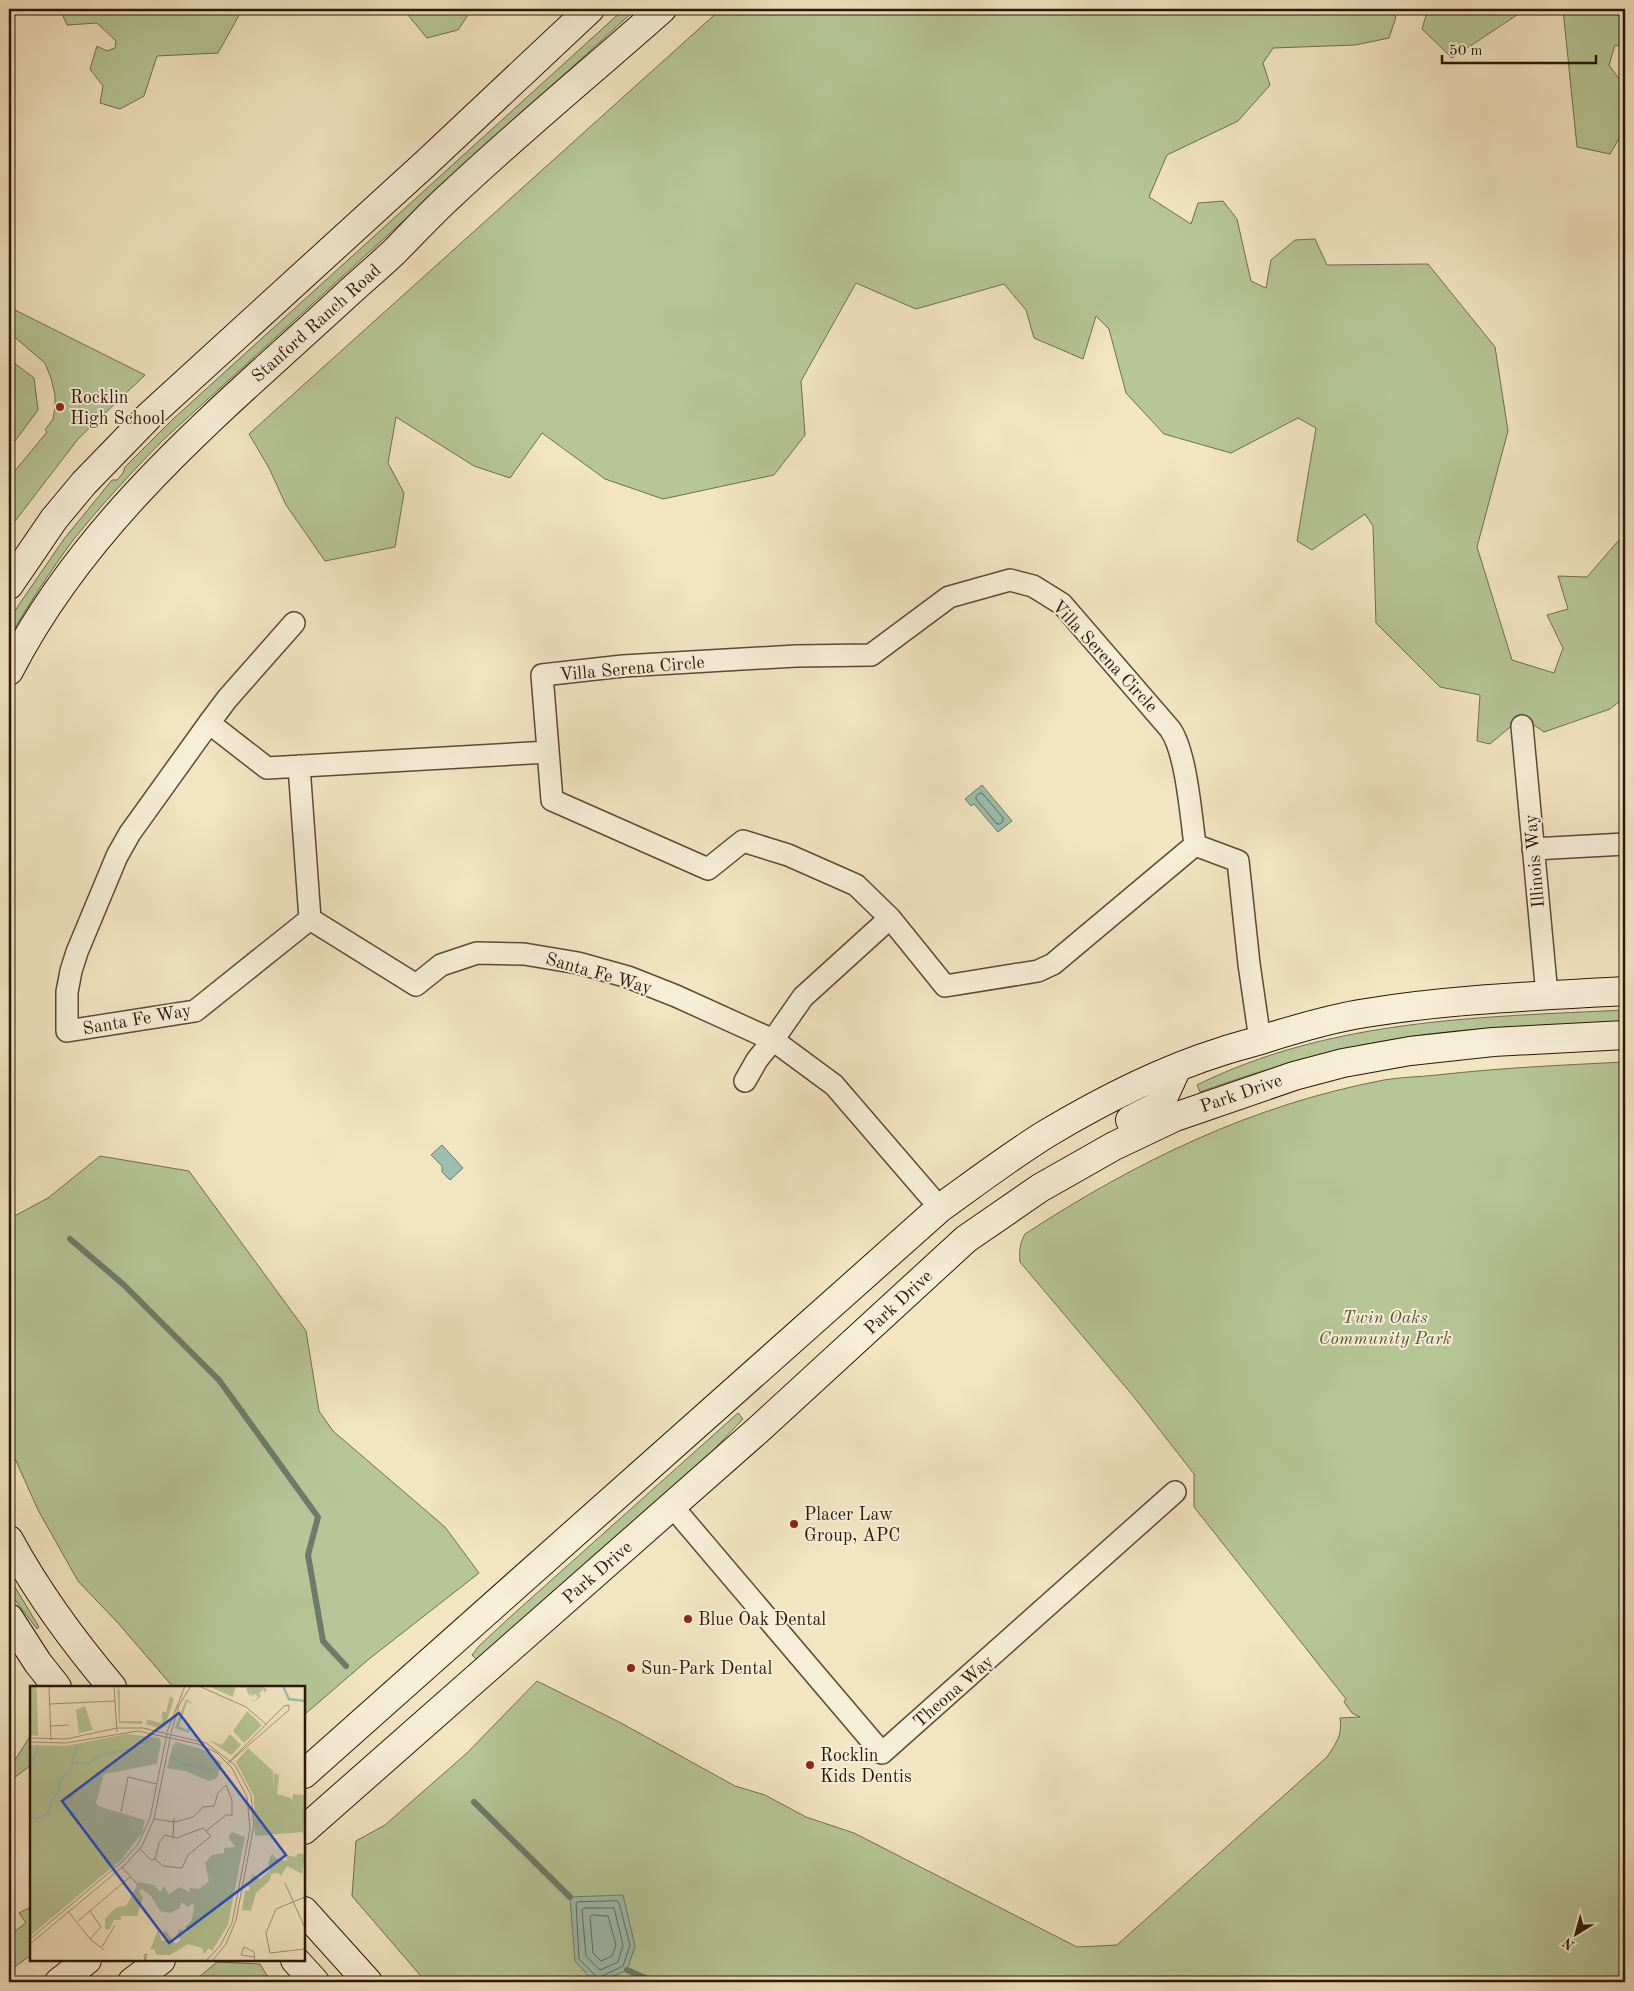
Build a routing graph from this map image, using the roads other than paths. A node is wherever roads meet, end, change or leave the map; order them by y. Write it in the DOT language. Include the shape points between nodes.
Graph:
graph roads {
  1 [pos="590,9"];
  2 [pos="662,9"];
  3 [pos="9,585"];
  4 [pos="294,623"];
  5 [pos="9,671"];
  6 [pos="209,723"];
  7 [pos="1522,726"];
  8 [pos="548,752"];
  9 [pos="299,766"];
  10 [pos="1625,844"];
  11 [pos="1195,845"];
  12 [pos="1533,849"];
  13 [pos="890,918"];
  14 [pos="310,919"];
  15 [pos="1625,992"];
  16 [pos="1547,996"];
  17 [pos="1625,1035"];
  18 [pos="773,1040"];
  19 [pos="1260,1040"];
  20 [pos="1177,1068"];
  21 [pos="745,1081"];
  22 [pos="940,1208"];
  23 [pos="966,1239"];
  24 [pos="758,1430"];
  25 [pos="1175,1492"];
  26 [pos="672,1506"];
  27 [pos="9,1540"];
  28 [pos="9,1618"];
  29 [pos="56,1686"];
  30 [pos="111,1686"];
  31 [pos="305,1773"];
  32 [pos="305,1829"];
  33 [pos="305,1912"];
  34 [pos="86,1961"];
  35 [pos="160,1961"];
  36 [pos="296,1961"];
  37 [pos="58,1982"];
  38 [pos="132,1982"];
  39 [pos="315,1982"];
  40 [pos="368,1982"];
  1 -- 3 [label="main road" via="150,415 54,519"];
  2 -- 5 [label="main road, Stanford Ranch Road" via="451,195 151,477 62,583"];
  4 -- 6 [label="street"];
  6 -- 9 [label="street" via="267,768"];
  6 -- 14 [label="street, Santa Fe Way" via="117,856 71,972 67,992 68,1031 195,1011"];
  7 -- 12 [label="street, Illinois Way"];
  8 -- 9 [label="street"];
  8 -- 11 [label="street, Villa Serena Circle" via="542,675 623,666 871,654 949,597 1010,580 1033,586 1062,604 1177,738"];
  8 -- 13 [label="street, Villa Serena Circle" via="552,800 708,869 743,841 788,855 856,885"];
  9 -- 14 [label="street"];
  10 -- 12 [label="street"];
  11 -- 13 [label="street, Villa Serena Circle" via="1053,964 1038,971 945,986"];
  11 -- 19 [label="street" via="1238,861"];
  12 -- 16 [label="street, Illinois Way"];
  13 -- 18 [label="street" via="803,996"];
  14 -- 18 [label="street, Santa Fe Way" via="416,985 441,965 477,953 524,954 578,963 628,977"];
  15 -- 16 [label="main road"];
  16 -- 19 [label="main road" via="1417,1005 1364,1013"];
  17 -- 23 [label="main road, Park Drive" via="1494,1042 1410,1051 1294,1076 1175,1116 1114,1146 1040,1188"];
  18 -- 21 [label="street"];
  18 -- 22 [label="street, Santa Fe Way" via="834,1085"];
  19 -- 20 [label="main road"];
  20 -- 22 [label="main road" via="1046,1134"];
  20 -- 23 [label="main road" via="1160,1105 1073,1148 1001,1193 973,1214"];
  22 -- 24 [label="main road" via="950,1227 948,1238 799,1371"];
  22 -- 31 [label="main road"];
  23 -- 24 [label="main road, Park Drive"];
  24 -- 26 [label="main road, Park Drive"];
  25 -- 26 [label="street, Theona Way" via="882,1753"];
  26 -- 32 [label="main road, Park Drive"];
  27 -- 30 [label="main road" via="32,1582"];
  28 -- 29 [label="main road"];
  33 -- 40 [label="main road"];
  34 -- 37 [label="main road"];
  35 -- 38 [label="main road"];
  36 -- 39 [label="main road"];
}
